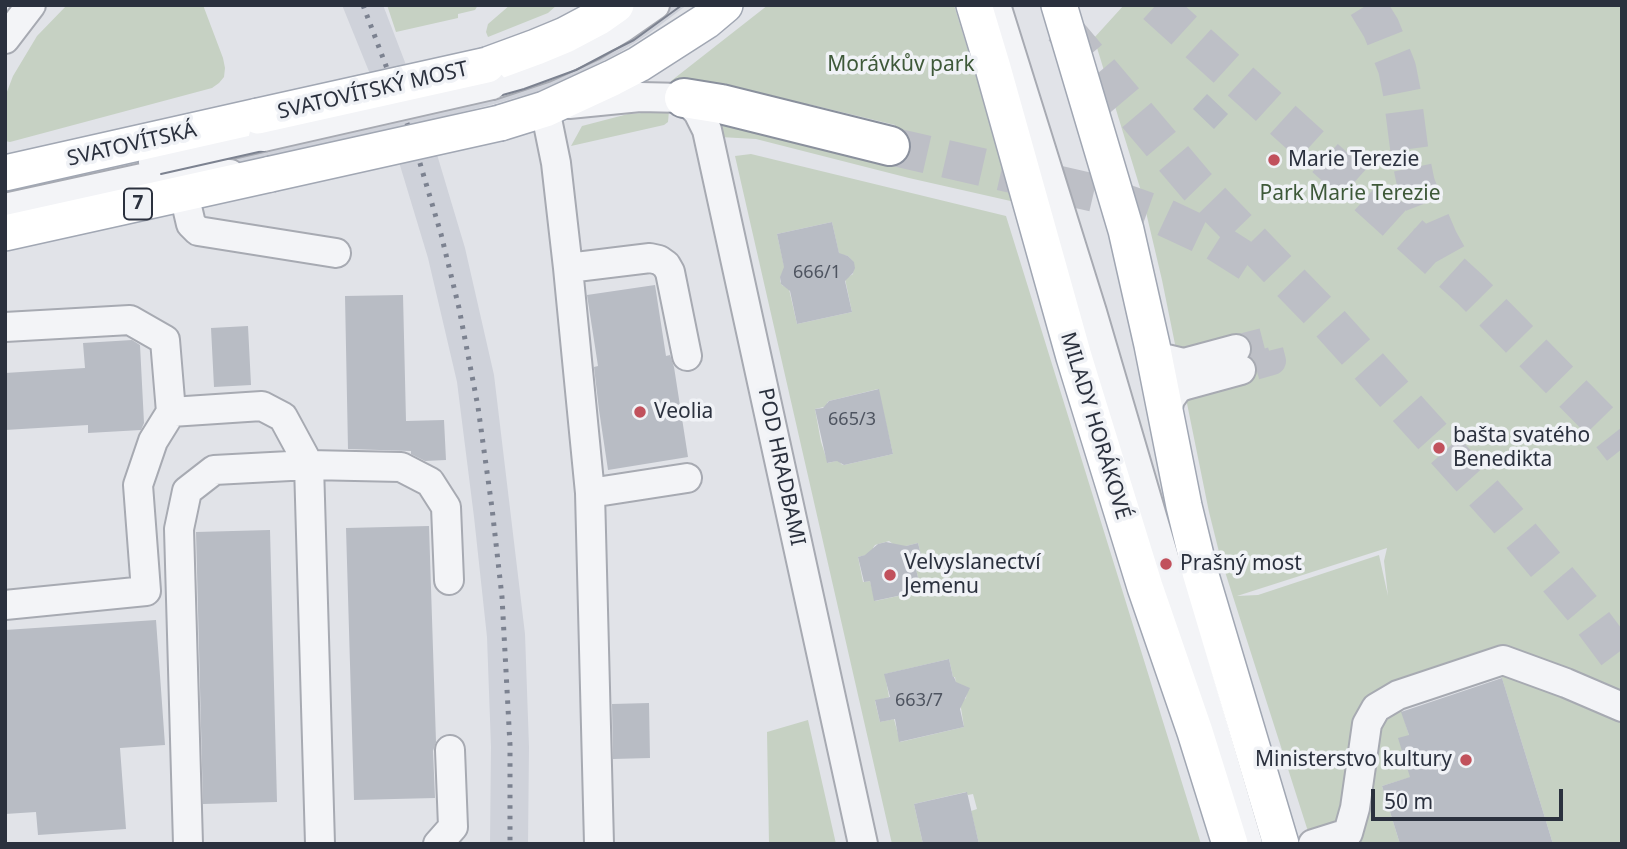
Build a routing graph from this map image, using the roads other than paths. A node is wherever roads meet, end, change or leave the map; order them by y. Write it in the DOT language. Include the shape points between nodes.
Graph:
graph roads {
  1 [pos="31,5"];
  2 [pos="654,5"];
  3 [pos="974,5"];
  4 [pos="996,5"];
  5 [pos="1011,5"];
  6 [pos="1059,5"];
  7 [pos="603,9"];
  8 [pos="720,10"];
  9 [pos="5,39"];
  10 [pos="489,75"];
  11 [pos="684,98"];
  12 [pos="549,107"];
  13 [pos="260,127"];
  14 [pos="890,146"];
  15 [pos="5,173"];
  16 [pos="271,174"];
  17 [pos="184,194"];
  18 [pos="5,195"];
  19 [pos="5,208"];
  20 [pos="5,233"];
  21 [pos="336,253"];
  22 [pos="568,268"];
  23 [pos="5,327"];
  24 [pos="1153,349"];
  25 [pos="687,356"];
  26 [pos="171,412"];
  27 [pos="1166,415"];
  28 [pos="309,465"];
  29 [pos="687,478"];
  30 [pos="590,493"];
  31 [pos="449,580"];
  32 [pos="5,605"];
  33 [pos="1622,707"];
  34 [pos="450,750"];
  35 [pos="1353,838"];
  36 [pos="188,844"];
  37 [pos="320,844"];
  38 [pos="439,844"];
  39 [pos="599,844"];
  40 [pos="863,844"];
  41 [pos="1230,844"];
  42 [pos="1248,844"];
  43 [pos="1262,844"];
  44 [pos="1281,844"];
  45 [pos="1313,844"];
  1 -- 9 [label="street"];
  2 -- 10 [label="street" via="592,46 546,67"];
  3 -- 41 [label="main road, MILADY HORÁKOVÉ" via="1074,357"];
  4 -- 42 [label="street" via="1092,312"];
  5 -- 43 [label="street"];
  6 -- 24 [label="main road" via="1126,230"];
  7 -- 10 [label="main road"];
  8 -- 12 [label="main road, 7" via="639,64"];
  10 -- 13 [label="main road, SVATOVÍTSKÝ MOST, bridge"];
  11 -- 12 [label="street" via="640,97"];
  11 -- 14 [label="highway"];
  11 -- 40 [label="street, POD HRADBAMI" via="707,130"];
  12 -- 16 [label="main road, 7, bridge" via="500,123"];
  12 -- 22 [label="street"];
  13 -- 15 [label="main road, SVATOVÍTSKÁ"];
  13 -- 18 [label="street"];
  16 -- 17 [label="main road, 7"];
  16 -- 19 [label="street" via="161,174"];
  17 -- 20 [label="main road, 7"];
  17 -- 21 [label="street" via="191,224 198,231"];
  22 -- 25 [label="street" via="650,258 666,265"];
  22 -- 30 [label="street"];
  23 -- 26 [label="street" via="130,320 165,340"];
  24 -- 27 [label="main road"];
  24 -- 27 [label="street" via="1163,358 1184,363 1239,360 1178,388"];
  26 -- 28 [label="street" via="262,407 283,417"];
  26 -- 32 [label="street" via="153,441 138,485 146,591"];
  27 -- 44 [label="main road" via="1200,572"];
  28 -- 31 [label="street" via="401,467 430,482 446,507"];
  28 -- 36 [label="street" via="214,470 187,491 179,529"];
  28 -- 37 [label="street"];
  29 -- 30 [label="street"];
  30 -- 39 [label="street"];
  33 -- 35 [label="street" via="1503,660 1398,695 1376,708 1367,724"];
  34 -- 38 [label="street" via="453,827"];
  35 -- 45 [label="street"];
}
